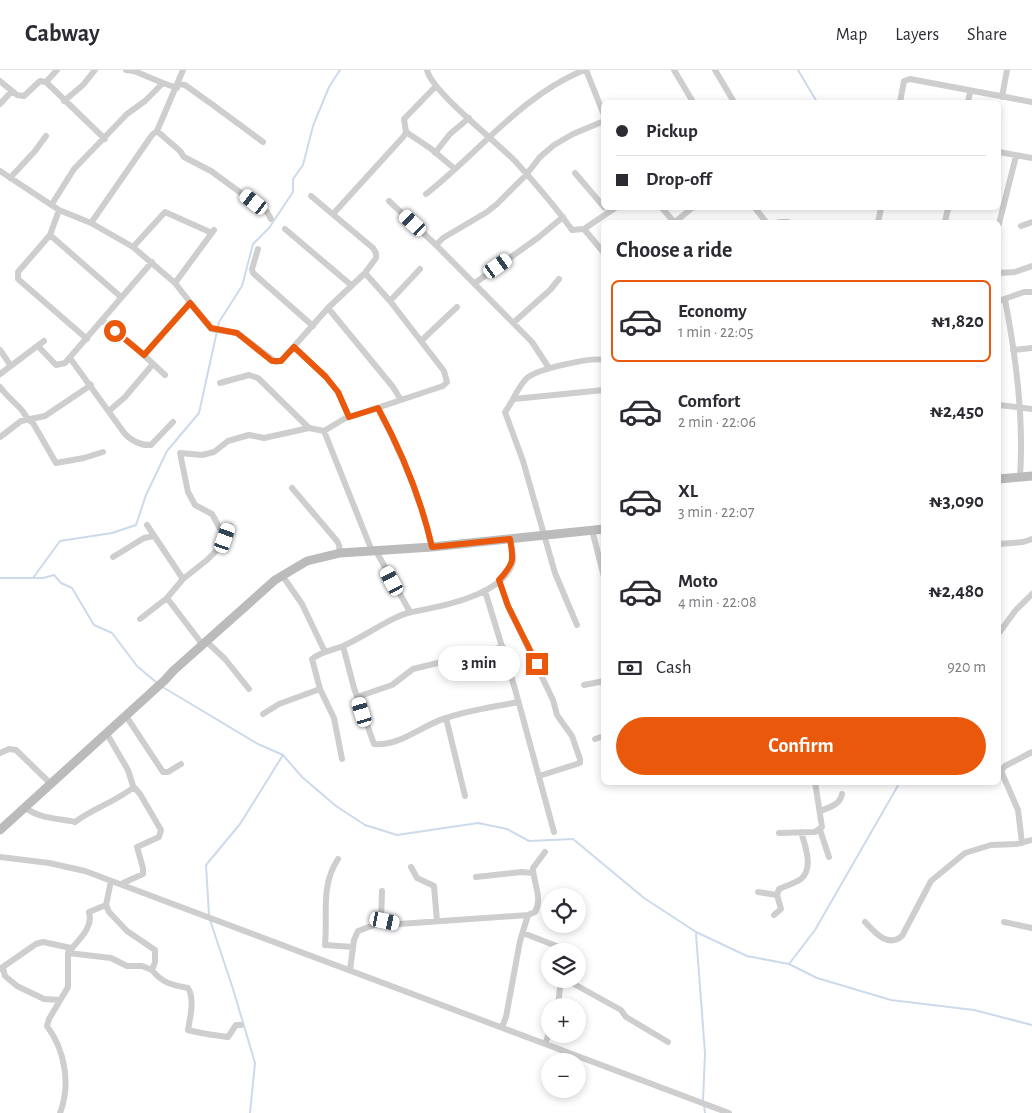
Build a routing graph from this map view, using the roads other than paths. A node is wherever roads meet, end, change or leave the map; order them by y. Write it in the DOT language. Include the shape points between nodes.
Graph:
graph roads {
  1 [pos="58,70"];
  2 [pos="95,70"];
  3 [pos="126,70"];
  4 [pos="183,70"];
  5 [pos="426,70"];
  6 [pos="585,70"];
  7 [pos="674,70"];
  8 [pos="715,70"];
  9 [pos="1007,70"];
  10 [pos="0,81"];
  11 [pos="46,82"];
  12 [pos="163,83"];
  13 [pos="178,86"];
  14 [pos="436,86"];
  15 [pos="12,91"];
  16 [pos="970,92"];
  17 [pos="1002,97"];
  18 [pos="691,100"];
  19 [pos="733,100"];
  20 [pos="900,100"];
  21 [pos="968,100"];
  22 [pos="64,101"];
  23 [pos="1032,102"];
  24 [pos="0,104"];
  25 [pos="601,108"];
  26 [pos="469,118"];
  27 [pos="601,122"];
  28 [pos="158,131"];
  29 [pos="406,132"];
  30 [pos="46,136"];
  31 [pos="488,138"];
  32 [pos="105,139"];
  33 [pos="263,142"];
  34 [pos="1001,152"];
  35 [pos="435,153"];
  36 [pos="1016,156"];
  37 [pos="1032,158"];
  38 [pos="455,169"];
  39 [pos="0,171"];
  40 [pos="575,173"];
  41 [pos="526,174"];
  42 [pos="10,178"];
  43 [pos="426,194"];
  44 [pos="311,196"];
  45 [pos="389,201"];
  46 [pos="52,204"];
  47 [pos="601,204"];
  48 [pos="59,210"];
  49 [pos="604,210"];
  50 [pos="664,210"];
  51 [pos="690,210"];
  52 [pos="757,210"];
  53 [pos="332,214"];
  54 [pos="563,216"];
  55 [pos="271,219"];
  56 [pos="673,220"];
  57 [pos="677,220"];
  58 [pos="764,220"];
  59 [pos="1000,220"];
  60 [pos="1032,222"];
  61 [pos="90,223"];
  62 [pos="1021,226"];
  63 [pos="285,229"];
  64 [pos="584,229"];
  65 [pos="50,235"];
  66 [pos="436,245"];
  67 [pos="133,247"];
  68 [pos="258,249"];
  69 [pos="601,249"];
  70 [pos="152,262"];
  71 [pos="1032,266"];
  72 [pos="420,269"];
  73 [pos="366,273"];
  74 [pos="1001,273"];
  75 [pos="559,279"];
  76 [pos="174,283"];
  77 [pos="475,283"];
  78 [pos="351,285"];
  79 [pos="1032,292"];
  80 [pos="121,297"];
  81 [pos="1002,300"];
  82 [pos="390,301"];
  83 [pos="190,303"];
  84 [pos="457,307"];
  85 [pos="328,308"];
  86 [pos="102,320"];
  87 [pos="513,323"];
  88 [pos="312,326"];
  89 [pos="87,338"];
  90 [pos="44,341"];
  91 [pos="421,341"];
  92 [pos="38,346"];
  93 [pos="294,347"];
  94 [pos="1032,348"];
  95 [pos="0,350"];
  96 [pos="1013,350"];
  97 [pos="144,355"];
  98 [pos="70,358"];
  99 [pos="601,360"];
  100 [pos="153,364"];
  101 [pos="11,366"];
  102 [pos="549,368"];
  103 [pos="0,374"];
  104 [pos="165,375"];
  105 [pos="220,383"];
  106 [pos="91,385"];
  107 [pos="0,387"];
  108 [pos="601,390"];
  109 [pos="0,398"];
  110 [pos="8,398"];
  111 [pos="514,399"];
  112 [pos="401,400"];
  113 [pos="1001,406"];
  114 [pos="378,408"];
  115 [pos="1019,408"];
  116 [pos="1032,409"];
  117 [pos="109,412"];
  118 [pos="349,417"];
  119 [pos="26,419"];
  120 [pos="173,422"];
  121 [pos="308,428"];
  122 [pos="324,432"];
  123 [pos="0,438"];
  124 [pos="103,452"];
  125 [pos="1032,476"];
  126 [pos="1020,477"];
  127 [pos="1001,479"];
  128 [pos="292,488"];
  129 [pos="147,525"];
  130 [pos="230,526"];
  131 [pos="601,529"];
  132 [pos="592,530"];
  133 [pos="154,536"];
  134 [pos="543,536"];
  135 [pos="225,538"];
  136 [pos="510,539"];
  137 [pos="1032,539"];
  138 [pos="1001,544"];
  139 [pos="432,547"];
  140 [pos="374,551"];
  141 [pos="340,553"];
  142 [pos="113,558"];
  143 [pos="601,565"];
  144 [pos="282,574"];
  145 [pos="183,578"];
  146 [pos="499,580"];
  147 [pos="485,591"];
  148 [pos="1032,594"];
  149 [pos="167,598"];
  150 [pos="410,612"];
  151 [pos="140,619"];
  152 [pos="576,625"];
  153 [pos="1001,630"];
  154 [pos="204,642"];
  155 [pos="343,646"];
  156 [pos="503,647"];
  157 [pos="325,652"];
  158 [pos="601,682"];
  159 [pos="584,685"];
  160 [pos="249,689"];
  161 [pos="320,689"];
  162 [pos="357,697"];
  163 [pos="518,702"];
  164 [pos="263,714"];
  165 [pos="126,716"];
  166 [pos="446,718"];
  167 [pos="107,734"];
  168 [pos="601,737"];
  169 [pos="595,739"];
  170 [pos="1032,752"];
  171 [pos="0,753"];
  172 [pos="342,759"];
  173 [pos="181,764"];
  174 [pos="1001,770"];
  175 [pos="1001,774"];
  176 [pos="540,776"];
  177 [pos="51,784"];
  178 [pos="816,785"];
  179 [pos="134,788"];
  180 [pos="842,794"];
  181 [pos="465,796"];
  182 [pos="24,807"];
  183 [pos="820,811"];
  184 [pos="0,830"];
  185 [pos="820,830"];
  186 [pos="554,832"];
  187 [pos="801,832"];
  188 [pos="779,834"];
  189 [pos="1032,840"];
  190 [pos="1022,842"];
  191 [pos="545,852"];
  192 [pos="829,857"];
  193 [pos="0,858"];
  194 [pos="338,859"];
  195 [pos="411,867"];
  196 [pos="533,873"];
  197 [pos="476,877"];
  198 [pos="111,881"];
  199 [pos="121,884"];
  200 [pos="382,891"];
  201 [pos="758,892"];
  202 [pos="777,895"];
  203 [pos="106,905"];
  204 [pos="528,915"];
  205 [pos="774,915"];
  206 [pos="437,921"];
  207 [pos="381,922"];
  208 [pos="865,922"];
  209 [pos="1004,922"];
  210 [pos="1032,928"];
  211 [pos="523,933"];
  212 [pos="549,943"];
  213 [pos="353,947"];
  214 [pos="70,950"];
  215 [pos="1,969"];
  216 [pos="152,970"];
  217 [pos="350,970"];
  218 [pos="581,988"];
  219 [pos="60,1000"];
  220 [pos="241,1025"];
  221 [pos="502,1027"];
  222 [pos="668,1042"];
  223 [pos="546,1044"];
  224 [pos="60,1113"];
  225 [pos="729,1113"];
  1 -- 11 [label="street"];
  2 -- 22 [label="street"];
  3 -- 12 [label="street"];
  4 -- 13 [label="street"];
  5 -- 14 [label="street"];
  6 -- 25 [label="street"];
  6 -- 31 [label="street" via="554,83 534,97"];
  7 -- 18 [label="street"];
  8 -- 19 [label="street"];
  9 -- 17 [label="street"];
  10 -- 15 [label="street"];
  11 -- 15 [label="street" via="40,81 24,96"];
  11 -- 22 [label="street"];
  12 -- 13 [label="street"];
  12 -- 32 [label="street" via="127,114"];
  13 -- 28 [label="street"];
  13 -- 33 [label="street" via="185,85"];
  14 -- 26 [label="street"];
  14 -- 29 [label="street" via="404,119"];
  15 -- 24 [label="street"];
  16 -- 17 [label="street"];
  16 -- 20 [label="street" via="910,78 904,81"];
  16 -- 21 [label="street"];
  17 -- 23 [label="street"];
  22 -- 32 [label="street"];
  26 -- 31 [label="street"];
  26 -- 35 [label="street"];
  27 -- 41 [label="street" via="554,145"];
  28 -- 55 [label="street" via="184,157 211,171 267,212"];
  28 -- 61 [label="street" via="152,134"];
  29 -- 35 [label="street"];
  29 -- 53 [label="street"];
  30 -- 42 [label="street"];
  31 -- 38 [label="street"];
  31 -- 41 [label="street"];
  32 -- 46 [label="street" via="74,169"];
  34 -- 36 [label="street"];
  35 -- 38 [label="street"];
  36 -- 37 [label="street"];
  36 -- 59 [label="street"];
  38 -- 43 [label="street"];
  39 -- 42 [label="street"];
  40 -- 47 [label="street"];
  41 -- 54 [label="street"];
  41 -- 66 [label="street" via="487,212"];
  42 -- 46 [label="street"];
  44 -- 53 [label="street"];
  45 -- 66 [label="street"];
  46 -- 48 [label="street"];
  48 -- 61 [label="street"];
  48 -- 65 [label="street"];
  49 -- 64 [label="street"];
  50 -- 56 [label="street"];
  51 -- 57 [label="street"];
  52 -- 58 [label="street"];
  53 -- 73 [label="street" via="376,253"];
  54 -- 64 [label="street" via="572,230"];
  54 -- 77 [label="street"];
  60 -- 62 [label="street"];
  61 -- 67 [label="street"];
  63 -- 78 [label="street"];
  64 -- 69 [label="street"];
  65 -- 80 [label="street"];
  65 -- 89 [label="street" via="18,272 18,279"];
  66 -- 77 [label="street"];
  67 -- 70 [label="street"];
  67 -- 76 [label="street" via="165,212 213,231"];
  68 -- 88 [label="street" via="252,273"];
  70 -- 76 [label="street"];
  70 -- 80 [label="street"];
  71 -- 74 [label="street"];
  72 -- 82 [label="street"];
  73 -- 78 [label="street"];
  73 -- 82 [label="street"];
  75 -- 87 [label="street"];
  76 -- 83 [label="street"];
  77 -- 87 [label="street"];
  78 -- 85 [label="street"];
  79 -- 81 [label="street"];
  80 -- 86 [label="street"];
  81 -- 96 [label="street"];
  82 -- 91 [label="street"];
  83 -- 93 [label="street" via="211,328 237,333 272,361 281,361"];
  83 -- 97 [label="street"];
  84 -- 91 [label="street"];
  85 -- 88 [label="street"];
  85 -- 112 [label="street"];
  86 -- 89 [label="street"];
  86 -- 97 [label="street"];
  87 -- 102 [label="street" via="536,346"];
  88 -- 93 [label="street"];
  89 -- 98 [label="street"];
  90 -- 92 [label="street"];
  91 -- 112 [label="street" via="444,371 447,382"];
  92 -- 98 [label="street" via="56,365"];
  92 -- 101 [label="street"];
  93 -- 118 [label="street" via="338,392"];
  94 -- 96 [label="street"];
  95 -- 101 [label="street"];
  96 -- 115 [label="street"];
  97 -- 100 [label="street"];
  98 -- 106 [label="street"];
  99 -- 102 [label="street" via="590,358"];
  100 -- 104 [label="street"];
  100 -- 117 [label="street"];
  101 -- 103 [label="street"];
  102 -- 111 [label="street" via="526,379"];
  105 -- 121 [label="street" via="250,375 258,378"];
  106 -- 117 [label="street"];
  106 -- 119 [label="street" via="45,416"];
  107 -- 110 [label="street"];
  108 -- 111 [label="street"];
  109 -- 110 [label="street"];
  110 -- 119 [label="street" via="20,408"];
  111 -- 134 [label="street" via="506,412"];
  112 -- 114 [label="street"];
  113 -- 115 [label="street"];
  114 -- 118 [label="street"];
  114 -- 139 [label="street" via="399,447"];
  115 -- 116 [label="street"];
  115 -- 126 [label="street"];
  117 -- 120 [label="street" via="126,436 143,445 150,445"];
  118 -- 122 [label="street"];
  119 -- 123 [label="street"];
  119 -- 124 [label="street" via="40,433 56,463"];
  121 -- 122 [label="street"];
  121 -- 135 [label="street" via="264,438 249,435 228,441 214,452 202,455 180,453 188,492 195,505 212,514"];
  122 -- 140 [label="street"];
  125 -- 126 [label="main road"];
  126 -- 127 [label="main road"];
  128 -- 141 [label="street" via="339,545"];
  129 -- 133 [label="street"];
  130 -- 135 [label="street"];
  131 -- 132 [label="main road"];
  132 -- 134 [label="main road"];
  132 -- 143 [label="street"];
  133 -- 142 [label="street" via="144,538"];
  133 -- 145 [label="street"];
  134 -- 136 [label="main road"];
  134 -- 152 [label="street"];
  135 -- 145 [label="street" via="207,560"];
  136 -- 139 [label="main road"];
  136 -- 146 [label="street" via="512,564"];
  137 -- 138 [label="street"];
  139 -- 140 [label="main road"];
  140 -- 141 [label="main road"];
  140 -- 150 [label="street"];
  141 -- 144 [label="main road" via="307,561"];
  144 -- 154 [label="main road"];
  144 -- 157 [label="street" via="305,610"];
  145 -- 149 [label="street"];
  146 -- 147 [label="street"];
  146 -- 176 [label="street" via="508,606 558,715 572,736 580,759 577,764"];
  147 -- 150 [label="street" via="456,603"];
  147 -- 156 [label="street"];
  148 -- 153 [label="street"];
  149 -- 151 [label="street"];
  149 -- 154 [label="street"];
  150 -- 155 [label="street"];
  154 -- 160 [label="street" via="224,659"];
  154 -- 165 [label="main road"];
  155 -- 157 [label="street"];
  155 -- 162 [label="street"];
  156 -- 162 [label="street" via="413,669 392,685"];
  156 -- 163 [label="street"];
  157 -- 161 [label="street" via="314,657 312,662"];
  158 -- 159 [label="street"];
  161 -- 164 [label="street" via="279,704"];
  161 -- 172 [label="street" via="334,718"];
  162 -- 166 [label="street" via="374,744 399,740"];
  163 -- 166 [label="street"];
  163 -- 176 [label="street"];
  165 -- 167 [label="main road"];
  165 -- 173 [label="street" via="163,772"];
  166 -- 181 [label="street"];
  167 -- 177 [label="main road"];
  167 -- 179 [label="street" via="128,770"];
  168 -- 169 [label="street"];
  170 -- 174 [label="street"];
  171 -- 177 [label="street" via="16,750"];
  175 -- 190 [label="street" via="1018,810"];
  176 -- 186 [label="street"];
  177 -- 182 [label="main road"];
  178 -- 183 [label="street"];
  179 -- 182 [label="street" via="75,822 42,818"];
  179 -- 199 [label="street" via="161,833 137,847 143,874"];
  180 -- 183 [label="street" via="836,805"];
  182 -- 184 [label="main road"];
  183 -- 185 [label="street" via="823,822"];
  185 -- 187 [label="street"];
  185 -- 192 [label="street"];
  187 -- 188 [label="street"];
  187 -- 202 [label="street" via="807,852 806,870 801,879"];
  189 -- 190 [label="street"];
  190 -- 208 [label="street" via="975,848 958,858 931,881 897,941 881,937"];
  191 -- 196 [label="street"];
  193 -- 198 [label="street" via="72,867"];
  194 -- 213 [label="street" via="326,885 325,945"];
  195 -- 206 [label="street" via="416,878 434,886"];
  196 -- 197 [label="street"];
  196 -- 204 [label="street" via="538,888 537,906 535,912"];
  198 -- 199 [label="street"];
  198 -- 203 [label="street"];
  199 -- 217 [label="street"];
  200 -- 207 [label="street"];
  201 -- 202 [label="street"];
  202 -- 205 [label="street" via="781,909"];
  203 -- 214 [label="street" via="89,912 87,931"];
  203 -- 216 [label="street" via="108,912 126,931 155,950"];
  204 -- 206 [label="street"];
  204 -- 211 [label="street"];
  206 -- 207 [label="street"];
  207 -- 213 [label="street" via="358,931"];
  209 -- 210 [label="street"];
  211 -- 212 [label="street"];
  211 -- 221 [label="street"];
  213 -- 217 [label="street"];
  214 -- 215 [label="street" via="43,942 25,950"];
  214 -- 216 [label="street"];
  214 -- 219 [label="street" via="68,987"];
  215 -- 219 [label="street" via="17,986 44,999"];
  216 -- 220 [label="street" via="168,984 190,990 188,1030 228,1037 236,1025"];
  217 -- 221 [label="street"];
  218 -- 222 [label="street"];
  219 -- 224 [label="street" via="47,1026 64,1056"];
  221 -- 223 [label="street"];
  223 -- 225 [label="street"];
}
